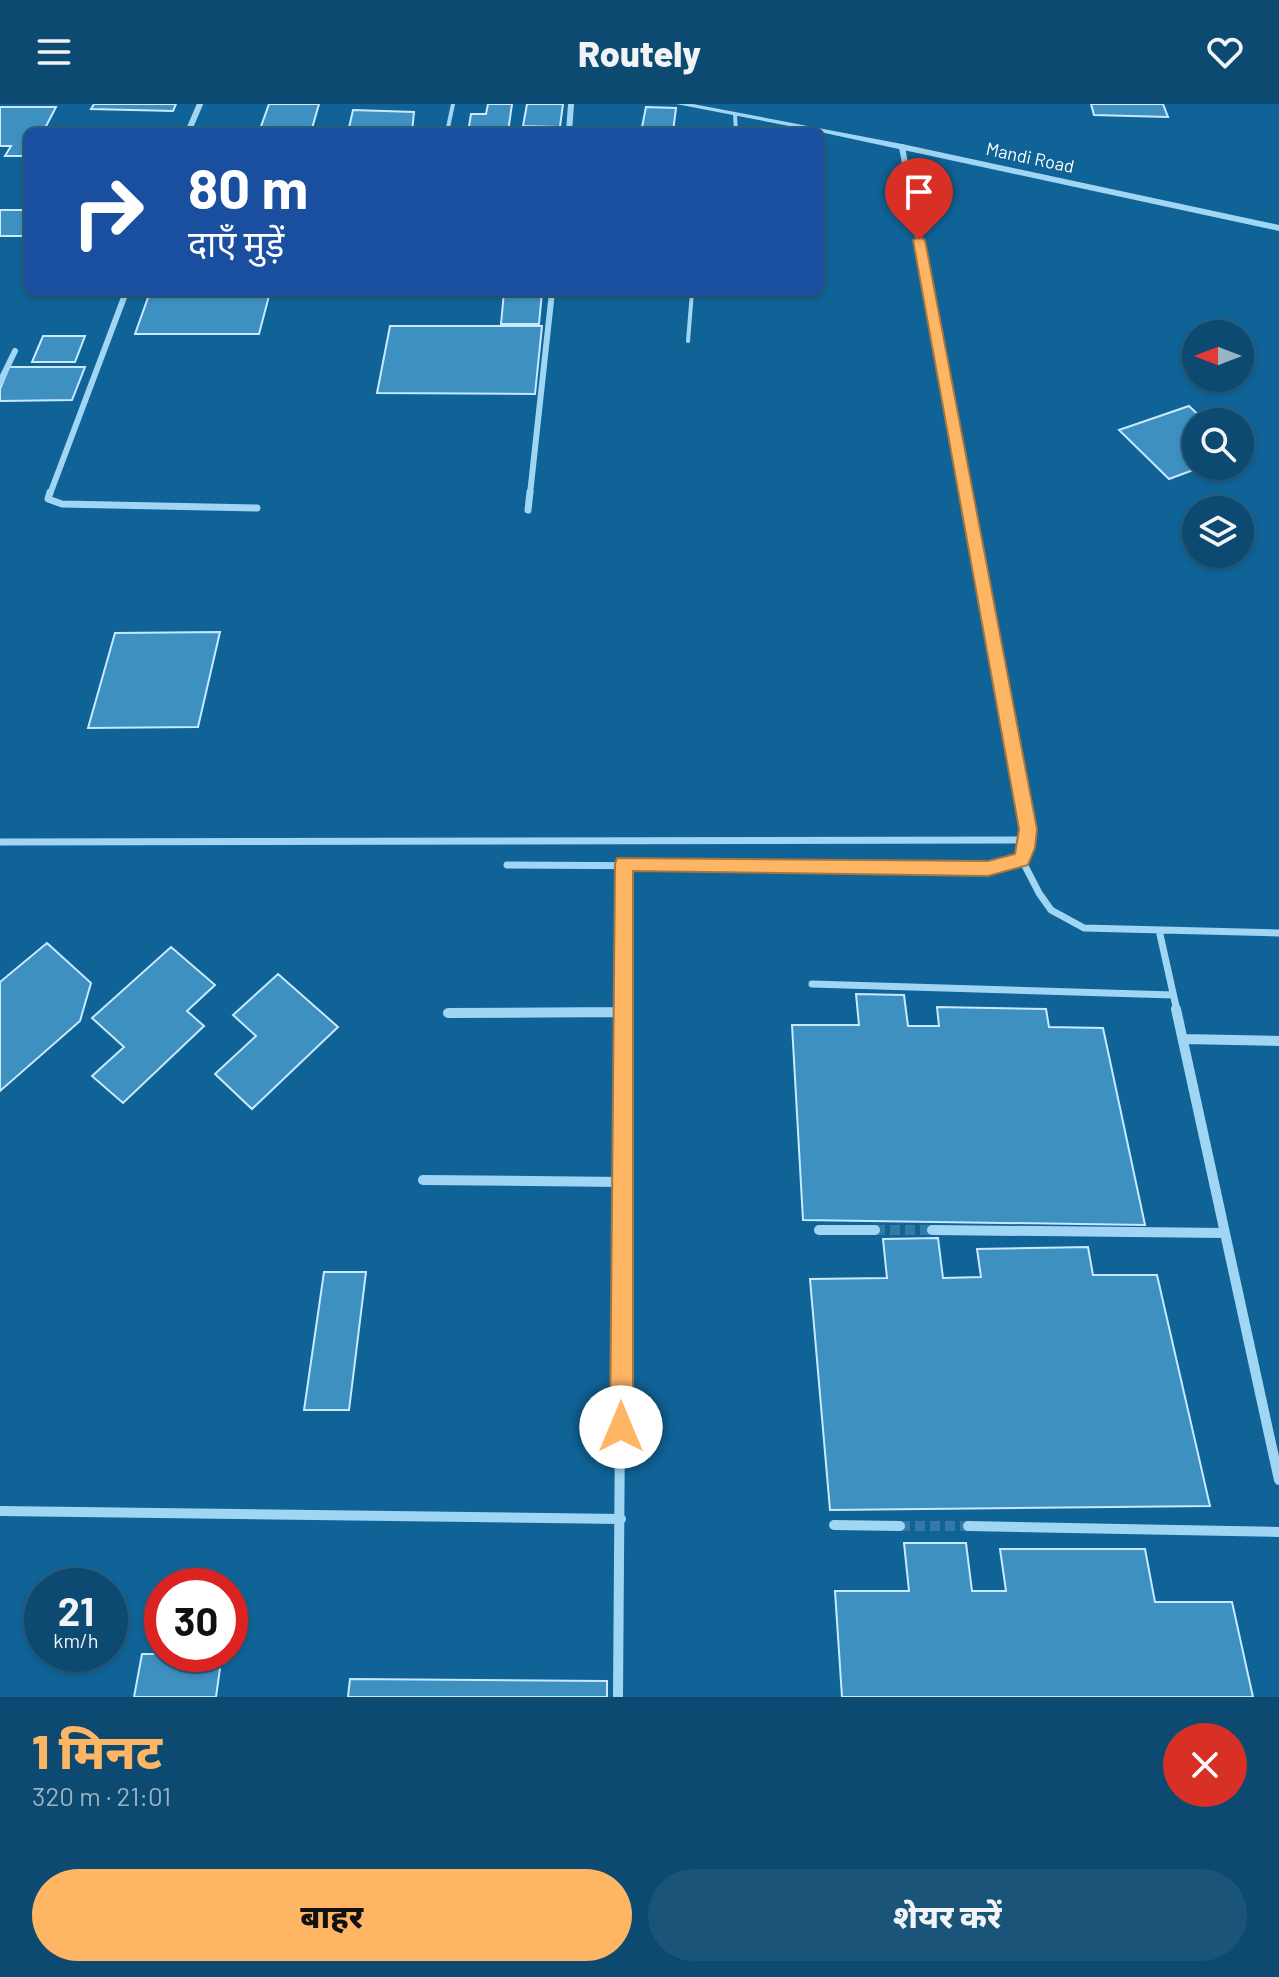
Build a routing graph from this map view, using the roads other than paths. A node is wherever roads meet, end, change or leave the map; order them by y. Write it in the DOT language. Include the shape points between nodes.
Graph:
graph roads {
  1 [pos="200,104"];
  2 [pos="453,104"];
  3 [pos="571,104"];
  4 [pos="680,104"];
  5 [pos="735,115"];
  6 [pos="190,128"];
  7 [pos="448,128"];
  8 [pos="569,128"];
  9 [pos="736,128"];
  10 [pos="803,128"];
  11 [pos="824,132"];
  12 [pos="902,147"];
  13 [pos="1279,228"];
  14 [pos="124,296"];
  15 [pos="552,296"];
  16 [pos="692,296"];
  17 [pos="688,341"];
  18 [pos="15,351"];
  19 [pos="0,382"];
  20 [pos="257,508"];
  21 [pos="528,510"];
  22 [pos="1027,840"];
  23 [pos="0,842"];
  24 [pos="1022,860"];
  25 [pos="624,864"];
  26 [pos="507,865"];
  27 [pos="1159,930"];
  28 [pos="1279,933"];
  29 [pos="812,984"];
  30 [pos="1173,995"];
  31 [pos="623,1012"];
  32 [pos="448,1013"];
  33 [pos="1183,1039"];
  34 [pos="1279,1041"];
  35 [pos="423,1180"];
  36 [pos="623,1182"];
  37 [pos="819,1230"];
  38 [pos="875,1230"];
  39 [pos="932,1230"];
  40 [pos="1225,1233"];
  41 [pos="1279,1480"];
  42 [pos="0,1511"];
  43 [pos="621,1519"];
  44 [pos="834,1525"];
  45 [pos="900,1526"];
  46 [pos="968,1526"];
  47 [pos="1279,1532"];
  48 [pos="618,1697"];
  1 -- 6 [label="street"];
  2 -- 7 [label="lane"];
  3 -- 8 [label="street"];
  4 -- 5 [label="street, Mandi Road"];
  5 -- 9 [label="lane"];
  5 -- 10 [label="street, Mandi Road"];
  11 -- 12 [label="street, Mandi Road"];
  12 -- 13 [label="street, Mandi Road"];
  12 -- 22 [label="street"];
  14 -- 20 [label="street" via="48,499 62,504"];
  15 -- 21 [label="street"];
  16 -- 17 [label="lane"];
  18 -- 19 [label="street"];
  22 -- 23 [label="street"];
  22 -- 24 [label="street"];
  24 -- 25 [label="street" via="988,868"];
  24 -- 27 [label="street" via="1045,907 1062,921 1084,928"];
  25 -- 26 [label="street"];
  25 -- 31 [label="street"];
  27 -- 28 [label="street"];
  27 -- 30 [label="street"];
  29 -- 30 [label="street"];
  30 -- 33 [label="street"];
  31 -- 32 [label="street"];
  31 -- 36 [label="street"];
  33 -- 34 [label="street"];
  33 -- 40 [label="street"];
  35 -- 36 [label="street"];
  36 -- 43 [label="street"];
  37 -- 38 [label="street"];
  39 -- 40 [label="street"];
  40 -- 41 [label="street"];
  42 -- 43 [label="street"];
  43 -- 48 [label="street"];
  44 -- 45 [label="street"];
  46 -- 47 [label="street"];
}
